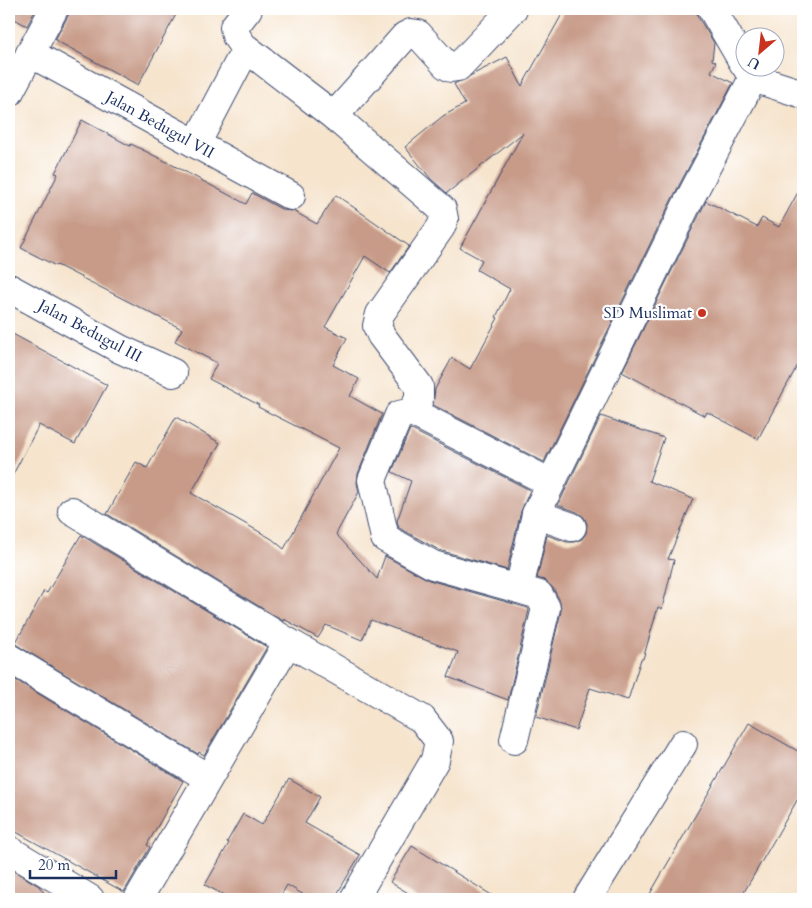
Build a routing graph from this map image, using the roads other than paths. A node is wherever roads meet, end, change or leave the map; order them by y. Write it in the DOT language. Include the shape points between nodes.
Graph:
graph roads {
  1 [pos="54,9"];
  2 [pos="248,9"];
  3 [pos="513,9"];
  4 [pos="712,9"];
  5 [pos="734,46"];
  6 [pos="30,53"];
  7 [pos="239,62"];
  8 [pos="744,78"];
  9 [pos="766,78"];
  10 [pos="9,93"];
  11 [pos="803,94"];
  12 [pos="334,116"];
  13 [pos="196,144"];
  14 [pos="291,196"];
  15 [pos="9,288"];
  16 [pos="173,374"];
  17 [pos="412,412"];
  18 [pos="551,483"];
  19 [pos="72,511"];
  20 [pos="536,514"];
  21 [pos="572,527"];
  22 [pos="519,589"];
  23 [pos="288,642"];
  24 [pos="9,658"];
  25 [pos="514,740"];
  26 [pos="683,744"];
  27 [pos="208,778"];
  28 [pos="9,850"];
  29 [pos="90,899"];
  30 [pos="138,899"];
  31 [pos="354,899"];
  32 [pos="587,899"];
  1 -- 6 [label="street"];
  2 -- 12 [label="street" via="234,27 243,46"];
  3 -- 12 [label="street" via="458,67 446,65 418,34 405,36"];
  4 -- 5 [label="street"];
  6 -- 10 [label="street"];
  6 -- 13 [label="street, Jalan Bedugul VII"];
  7 -- 13 [label="street"];
  8 -- 18 [label="street"];
  9 -- 11 [label="street"];
  12 -- 17 [label="street" via="442,209 442,227 380,314 377,326 419,386 419,400"];
  13 -- 14 [label="street, Jalan Bedugul VII"];
  15 -- 16 [label="street, Jalan Bedugul III"];
  17 -- 18 [label="street"];
  17 -- 22 [label="street" via="400,415 372,480 385,538 433,565"];
  18 -- 20 [label="street"];
  19 -- 23 [label="street"];
  20 -- 21 [label="street"];
  20 -- 22 [label="street"];
  22 -- 25 [label="street" via="539,596 546,608"];
  23 -- 27 [label="street"];
  23 -- 31 [label="street" via="422,719 439,741 435,760"];
  24 -- 27 [label="street"];
  26 -- 32 [label="street"];
  27 -- 30 [label="street"];
  28 -- 29 [label="street"];
}
